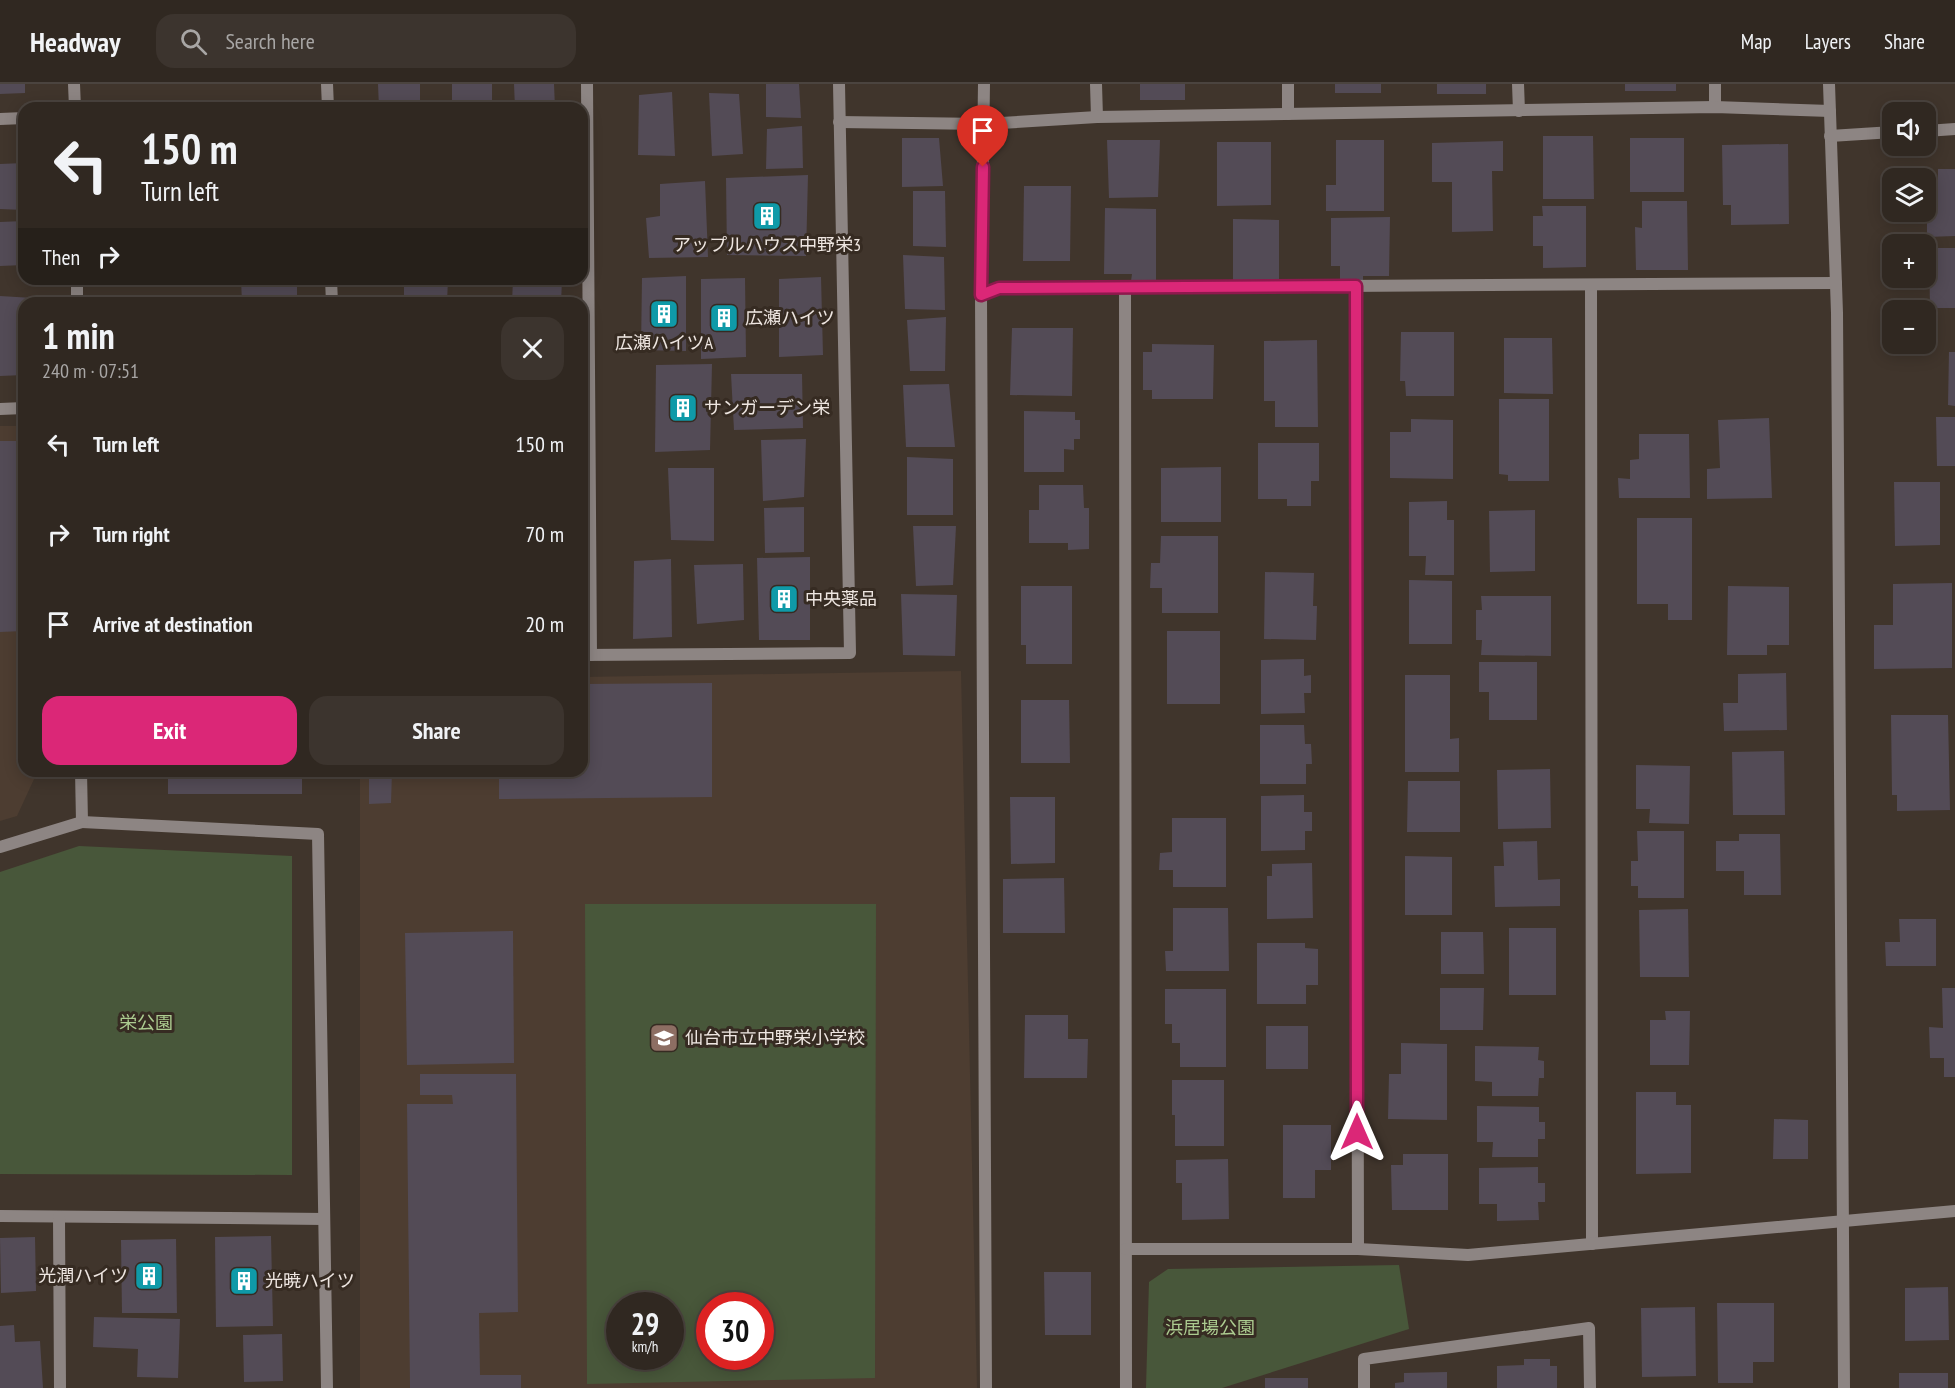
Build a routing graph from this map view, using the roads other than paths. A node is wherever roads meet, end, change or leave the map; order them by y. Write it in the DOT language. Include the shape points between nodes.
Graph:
graph roads {
  1 [pos="74,84"];
  2 [pos="327,84"];
  3 [pos="586,84"];
  4 [pos="839,84"];
  5 [pos="984,84"];
  6 [pos="1096,84"];
  7 [pos="1288,84"];
  8 [pos="1518,84"];
  9 [pos="1715,84"];
  10 [pos="1829,84"];
  11 [pos="75,102"];
  12 [pos="328,102"];
  13 [pos="586,102"];
  14 [pos="1716,107"];
  15 [pos="1519,111"];
  16 [pos="1830,111"];
  17 [pos="1288,114"];
  18 [pos="1097,117"];
  19 [pos="18,118"];
  20 [pos="0,119"];
  21 [pos="839,122"];
  22 [pos="984,124"];
  23 [pos="1955,129"];
  24 [pos="1936,130"];
  25 [pos="1882,133"];
  26 [pos="1830,136"];
  27 [pos="1836,284"];
  28 [pos="1592,285"];
  29 [pos="1356,286"];
  30 [pos="1125,287"];
  31 [pos="981,295"];
  32 [pos="18,408"];
  33 [pos="0,409"];
  34 [pos="588,655"];
  35 [pos="81,777"];
  36 [pos="81,822"];
  37 [pos="0,847"];
  38 [pos="1955,1211"];
  39 [pos="0,1216"];
  40 [pos="59,1217"];
  41 [pos="324,1219"];
  42 [pos="1843,1221"];
  43 [pos="1592,1244"];
  44 [pos="1126,1249"];
  45 [pos="1358,1249"];
  46 [pos="60,1388"];
  47 [pos="327,1388"];
  48 [pos="986,1388"];
  49 [pos="1126,1388"];
  50 [pos="1364,1388"];
  51 [pos="1590,1388"];
  52 [pos="1844,1388"];
  1 -- 11 [label="street"];
  2 -- 12 [label="street"];
  3 -- 13 [label="street"];
  4 -- 21 [label="street"];
  5 -- 22 [label="street"];
  6 -- 18 [label="street"];
  7 -- 17 [label="street"];
  8 -- 15 [label="street"];
  9 -- 14 [label="street"];
  10 -- 16 [label="street"];
  14 -- 15 [label="street"];
  14 -- 16 [label="street"];
  15 -- 17 [label="street"];
  16 -- 26 [label="street"];
  17 -- 18 [label="street"];
  18 -- 22 [label="street"];
  19 -- 20 [label="street"];
  21 -- 22 [label="street"];
  21 -- 34 [label="street" via="850,653"];
  22 -- 31 [label="street"];
  23 -- 24 [label="street"];
  25 -- 26 [label="street"];
  26 -- 27 [label="street"];
  27 -- 28 [label="street"];
  27 -- 42 [label="street"];
  28 -- 29 [label="street"];
  28 -- 43 [label="street"];
  29 -- 30 [label="street"];
  29 -- 45 [label="street"];
  30 -- 31 [label="street" via="999,288"];
  30 -- 44 [label="street"];
  31 -- 48 [label="street"];
  32 -- 33 [label="street"];
  35 -- 36 [label="street"];
  36 -- 37 [label="street"];
  36 -- 41 [label="street" via="318,834"];
  38 -- 42 [label="street"];
  39 -- 40 [label="street"];
  40 -- 41 [label="street"];
  40 -- 46 [label="street"];
  41 -- 47 [label="street"];
  42 -- 43 [label="street"];
  42 -- 52 [label="street"];
  43 -- 45 [label="street" via="1468,1255"];
  44 -- 45 [label="street"];
  44 -- 49 [label="street"];
  50 -- 51 [label="street" via="1364,1359 1589,1328"];
}
